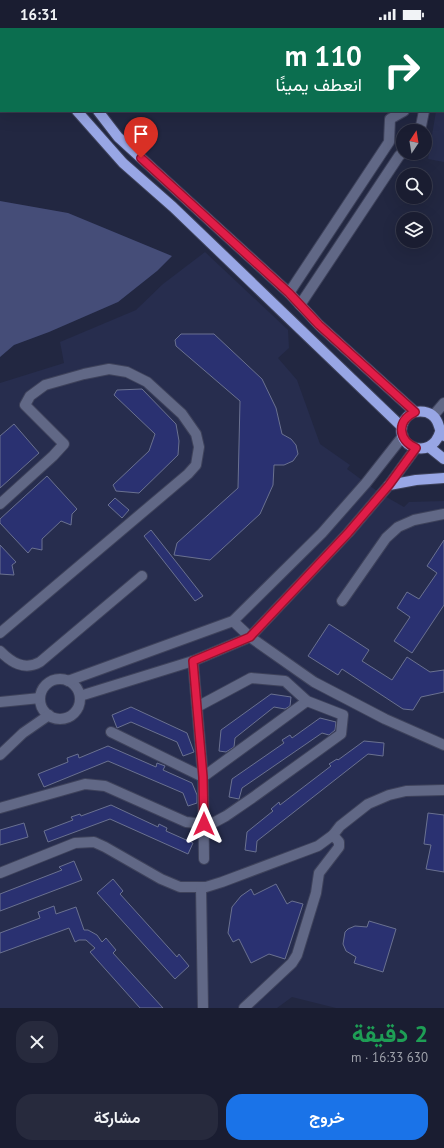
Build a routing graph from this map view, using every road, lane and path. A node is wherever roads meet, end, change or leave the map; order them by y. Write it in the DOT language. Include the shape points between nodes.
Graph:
graph roads {
  1 [pos="78,112"];
  2 [pos="99,112"];
  3 [pos="402,112"];
  4 [pos="424,112"];
  5 [pos="421,124"];
  6 [pos="396,160"];
  7 [pos="289,293"];
  8 [pos="300,305"];
  9 [pos="444,402"];
  10 [pos="415,412"];
  11 [pos="433,416"];
  12 [pos="402,431"];
  13 [pos="442,434"];
  14 [pos="429,447"];
  15 [pos="416,448"];
  16 [pos="444,459"];
  17 [pos="444,478"];
  18 [pos="389,485"];
  19 [pos="0,504"];
  20 [pos="444,514"];
  21 [pos="142,576"];
  22 [pos="342,601"];
  23 [pos="233,621"];
  24 [pos="0,633"];
  25 [pos="250,637"];
  26 [pos="0,650"];
  27 [pos="193,661"];
  28 [pos="68,681"];
  29 [pos="80,696"];
  30 [pos="40,698"];
  31 [pos="307,701"];
  32 [pos="0,702"];
  33 [pos="197,707"];
  34 [pos="49,715"];
  35 [pos="111,732"];
  36 [pos="444,745"];
  37 [pos="0,755"];
  38 [pos="203,777"];
  39 [pos="444,790"];
  40 [pos="0,808"];
  41 [pos="204,824"];
  42 [pos="333,836"];
  43 [pos="204,860"];
  44 [pos="0,873"];
  45 [pos="201,887"];
  46 [pos="202,1008"];
  47 [pos="244,1008"];
  1 -- 12 [label="main road" via="124,163 173,207"];
  2 -- 7 [label="main road" via="118,137"];
  3 -- 7 [label="street" via="390,119 389,142"];
  4 -- 5 [label="street"];
  6 -- 8 [label="street"];
  7 -- 8 [label="main road"];
  8 -- 10 [label="main road"];
  9 -- 11 [label="street"];
  10 -- 11 [label="main road" via="427,412"];
  10 -- 12 [label="main road" via="406,418"];
  11 -- 13 [label="main road"];
  12 -- 15 [label="main road" via="405,441"];
  12 -- 23 [label="street" via="366,483 322,533"];
  13 -- 14 [label="main road"];
  14 -- 15 [label="main road"];
  14 -- 16 [label="main road"];
  15 -- 18 [label="street"];
  17 -- 18 [label="main road"];
  18 -- 25 [label="street" via="348,533"];
  19 -- 24 [label="street" via="64,444 25,405 30,396 45,385 109,369 127,372 147,382 182,414 196,434 199,447 196,465 188,474"];
  20 -- 22 [label="street" via="414,520 398,527 386,538"];
  21 -- 26 [label="street" via="33,666 10,660"];
  23 -- 25 [label="street"];
  23 -- 28 [label="street"];
  25 -- 27 [label="street"];
  25 -- 36 [label="street" via="314,682 385,719"];
  27 -- 29 [label="street"];
  27 -- 33 [label="street"];
  28 -- 29 [label="street" via="78,690"];
  28 -- 30 [label="street" via="56,679 49,682 44,686"];
  29 -- 34 [label="street" via="73,714 61,719"];
  30 -- 32 [label="street"];
  30 -- 34 [label="street" via="44,711"];
  31 -- 33 [label="street" via="285,681 251,678"];
  31 -- 38 [label="street"];
  31 -- 41 [label="street" via="343,715 341,734 226,816 213,823"];
  33 -- 38 [label="street"];
  34 -- 37 [label="street" via="23,733"];
  35 -- 38 [label="street"];
  38 -- 41 [label="street"];
  39 -- 42 [label="street" via="406,791 389,795 368,804 340,826"];
  40 -- 41 [label="street" via="85,784 105,786 186,822"];
  41 -- 43 [label="street"];
  42 -- 45 [label="street" via="318,846 222,882"];
  42 -- 47 [label="street" via="340,842 339,847 319,873 316,893 297,954 292,963"];
  44 -- 45 [label="street" via="75,843 94,842 180,887"];
  45 -- 46 [label="street"];
}
